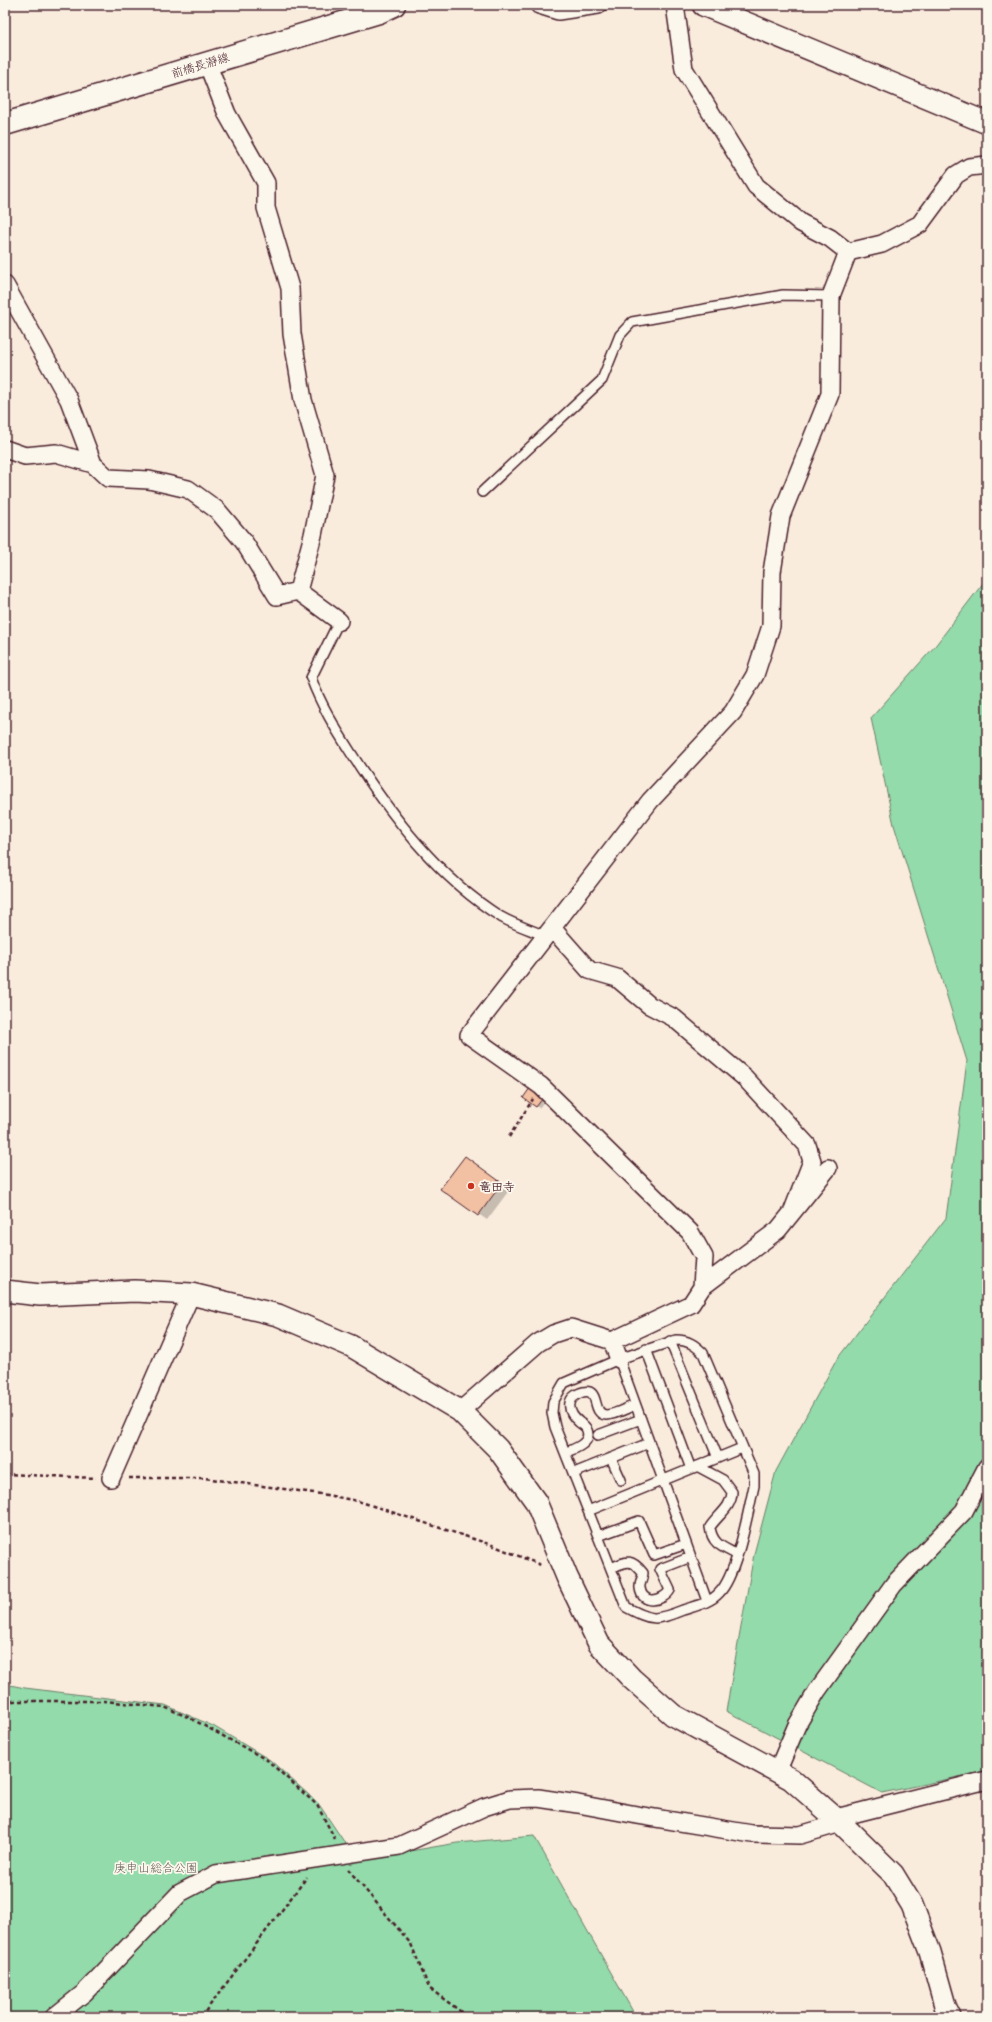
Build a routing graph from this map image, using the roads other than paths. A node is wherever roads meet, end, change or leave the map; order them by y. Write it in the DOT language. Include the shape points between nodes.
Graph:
graph roads {
  1 [pos="394,5"];
  2 [pos="539,5"];
  3 [pos="598,5"];
  4 [pos="675,5"];
  5 [pos="703,5"];
  6 [pos="207,63"];
  7 [pos="987,123"];
  8 [pos="5,124"];
  9 [pos="987,165"];
  10 [pos="848,252"];
  11 [pos="5,285"];
  12 [pos="831,296"];
  13 [pos="5,449"];
  14 [pos="93,464"];
  15 [pos="482,492"];
  16 [pos="298,590"];
  17 [pos="339,621"];
  18 [pos="549,932"];
  19 [pos="828,1168"];
  20 [pos="793,1210"];
  21 [pos="702,1287"];
  22 [pos="5,1291"];
  23 [pos="191,1294"];
  24 [pos="612,1340"];
  25 [pos="670,1341"];
  26 [pos="646,1349"];
  27 [pos="619,1359"];
  28 [pos="635,1405"];
  29 [pos="460,1411"];
  30 [pos="640,1419"];
  31 [pos="598,1435"];
  32 [pos="649,1443"];
  33 [pos="742,1448"];
  34 [pos="566,1452"];
  35 [pos="611,1458"];
  36 [pos="718,1458"];
  37 [pos="987,1467"];
  38 [pos="694,1468"];
  39 [pos="574,1473"];
  40 [pos="111,1478"];
  41 [pos="620,1480"];
  42 [pos="663,1480"];
  43 [pos="588,1511"];
  44 [pos="598,1536"];
  45 [pos="686,1544"];
  46 [pos="736,1554"];
  47 [pos="691,1557"];
  48 [pos="611,1568"];
  49 [pos="707,1602"];
  50 [pos="777,1772"];
  51 [pos="987,1780"];
  52 [pos="838,1820"];
  53 [pos="54,2017"];
  54 [pos="950,2017"];
  1 -- 6 [label="main road, 前橋長瀞線" via="379,12"];
  2 -- 3 [label="street" via="558,12"];
  4 -- 10 [label="street" via="684,69 756,186 801,223 830,238"];
  5 -- 7 [label="street"];
  6 -- 8 [label="main road, 前橋長瀞線"];
  6 -- 16 [label="street" via="227,114 266,183 266,208 290,288 292,334 303,400 325,475 312,542"];
  9 -- 10 [label="street" via="969,167 956,175 920,224 882,244"];
  10 -- 12 [label="street"];
  11 -- 14 [label="street" via="69,400"];
  12 -- 15 [label="lane" via="783,295 632,322 620,335 602,380"];
  12 -- 18 [label="street" via="830,394 781,516 772,572 771,626 755,675 733,712 650,801"];
  13 -- 14 [label="street" via="25,456 56,453"];
  14 -- 16 [label="street" via="108,478 149,480 188,489 217,510 244,542 277,596"];
  16 -- 17 [label="street"];
  17 -- 18 [label="lane" via="311,678 320,702 368,780 432,859 468,892 502,917"];
  18 -- 20 [label="street" via="589,970 617,978 649,1005 674,1018 745,1078 806,1145 812,1162"];
  18 -- 21 [label="street" via="469,1035 541,1086 690,1232 704,1257"];
  19 -- 20 [label="street"];
  20 -- 21 [label="street" via="778,1230"];
  21 -- 24 [label="street" via="691,1304"];
  22 -- 23 [label="street" via="40,1295 135,1291"];
  23 -- 29 [label="street" via="278,1315 351,1346"];
  23 -- 40 [label="street"];
  24 -- 27 [label="street"];
  24 -- 29 [label="street" via="571,1328 553,1334 538,1343"];
  25 -- 26 [label="lane"];
  25 -- 33 [label="lane" via="684,1340 703,1353"];
  25 -- 36 [label="lane"];
  26 -- 27 [label="lane"];
  26 -- 38 [label="lane"];
  27 -- 28 [label="lane"];
  27 -- 34 [label="lane" via="564,1383 558,1391 552,1413"];
  28 -- 30 [label="lane"];
  28 -- 34 [label="lane" via="607,1415 600,1413 596,1397 592,1394 581,1393 573,1397 570,1411 573,1417 586,1427 587,1434 586,1440 579,1448"];
  29 -- 50 [label="street" via="498,1449 536,1502 567,1576 600,1644 632,1679 673,1715"];
  30 -- 31 [label="lane"];
  30 -- 32 [label="lane"];
  32 -- 35 [label="lane"];
  32 -- 42 [label="lane"];
  33 -- 36 [label="lane"];
  33 -- 46 [label="lane" via="754,1474 754,1486"];
  34 -- 39 [label="lane"];
  35 -- 39 [label="lane"];
  35 -- 41 [label="lane"];
  36 -- 38 [label="lane"];
  37 -- 50 [label="street" via="964,1511 894,1584 817,1691 797,1725"];
  38 -- 42 [label="lane"];
  38 -- 46 [label="lane" via="723,1480 732,1492 726,1510 710,1527 715,1542"];
  39 -- 43 [label="lane"];
  42 -- 43 [label="lane"];
  42 -- 45 [label="lane"];
  43 -- 44 [label="lane"];
  44 -- 45 [label="lane" via="639,1521 654,1555"];
  44 -- 48 [label="lane"];
  45 -- 47 [label="lane"];
  46 -- 49 [label="lane" via="730,1576 719,1593"];
  47 -- 48 [label="lane" via="660,1569 670,1590 668,1595 652,1601 641,1593 643,1573 635,1564 625,1562"];
  47 -- 49 [label="lane"];
  48 -- 49 [label="lane" via="626,1606 647,1618 662,1618"];
  50 -- 52 [label="street" via="791,1779"];
  51 -- 52 [label="street"];
  52 -- 53 [label="street" via="800,1835 752,1834 538,1798 510,1799 484,1807 399,1846 216,1874 180,1893 84,1993"];
  52 -- 54 [label="street" via="893,1874 912,1906 930,1952"];
}
